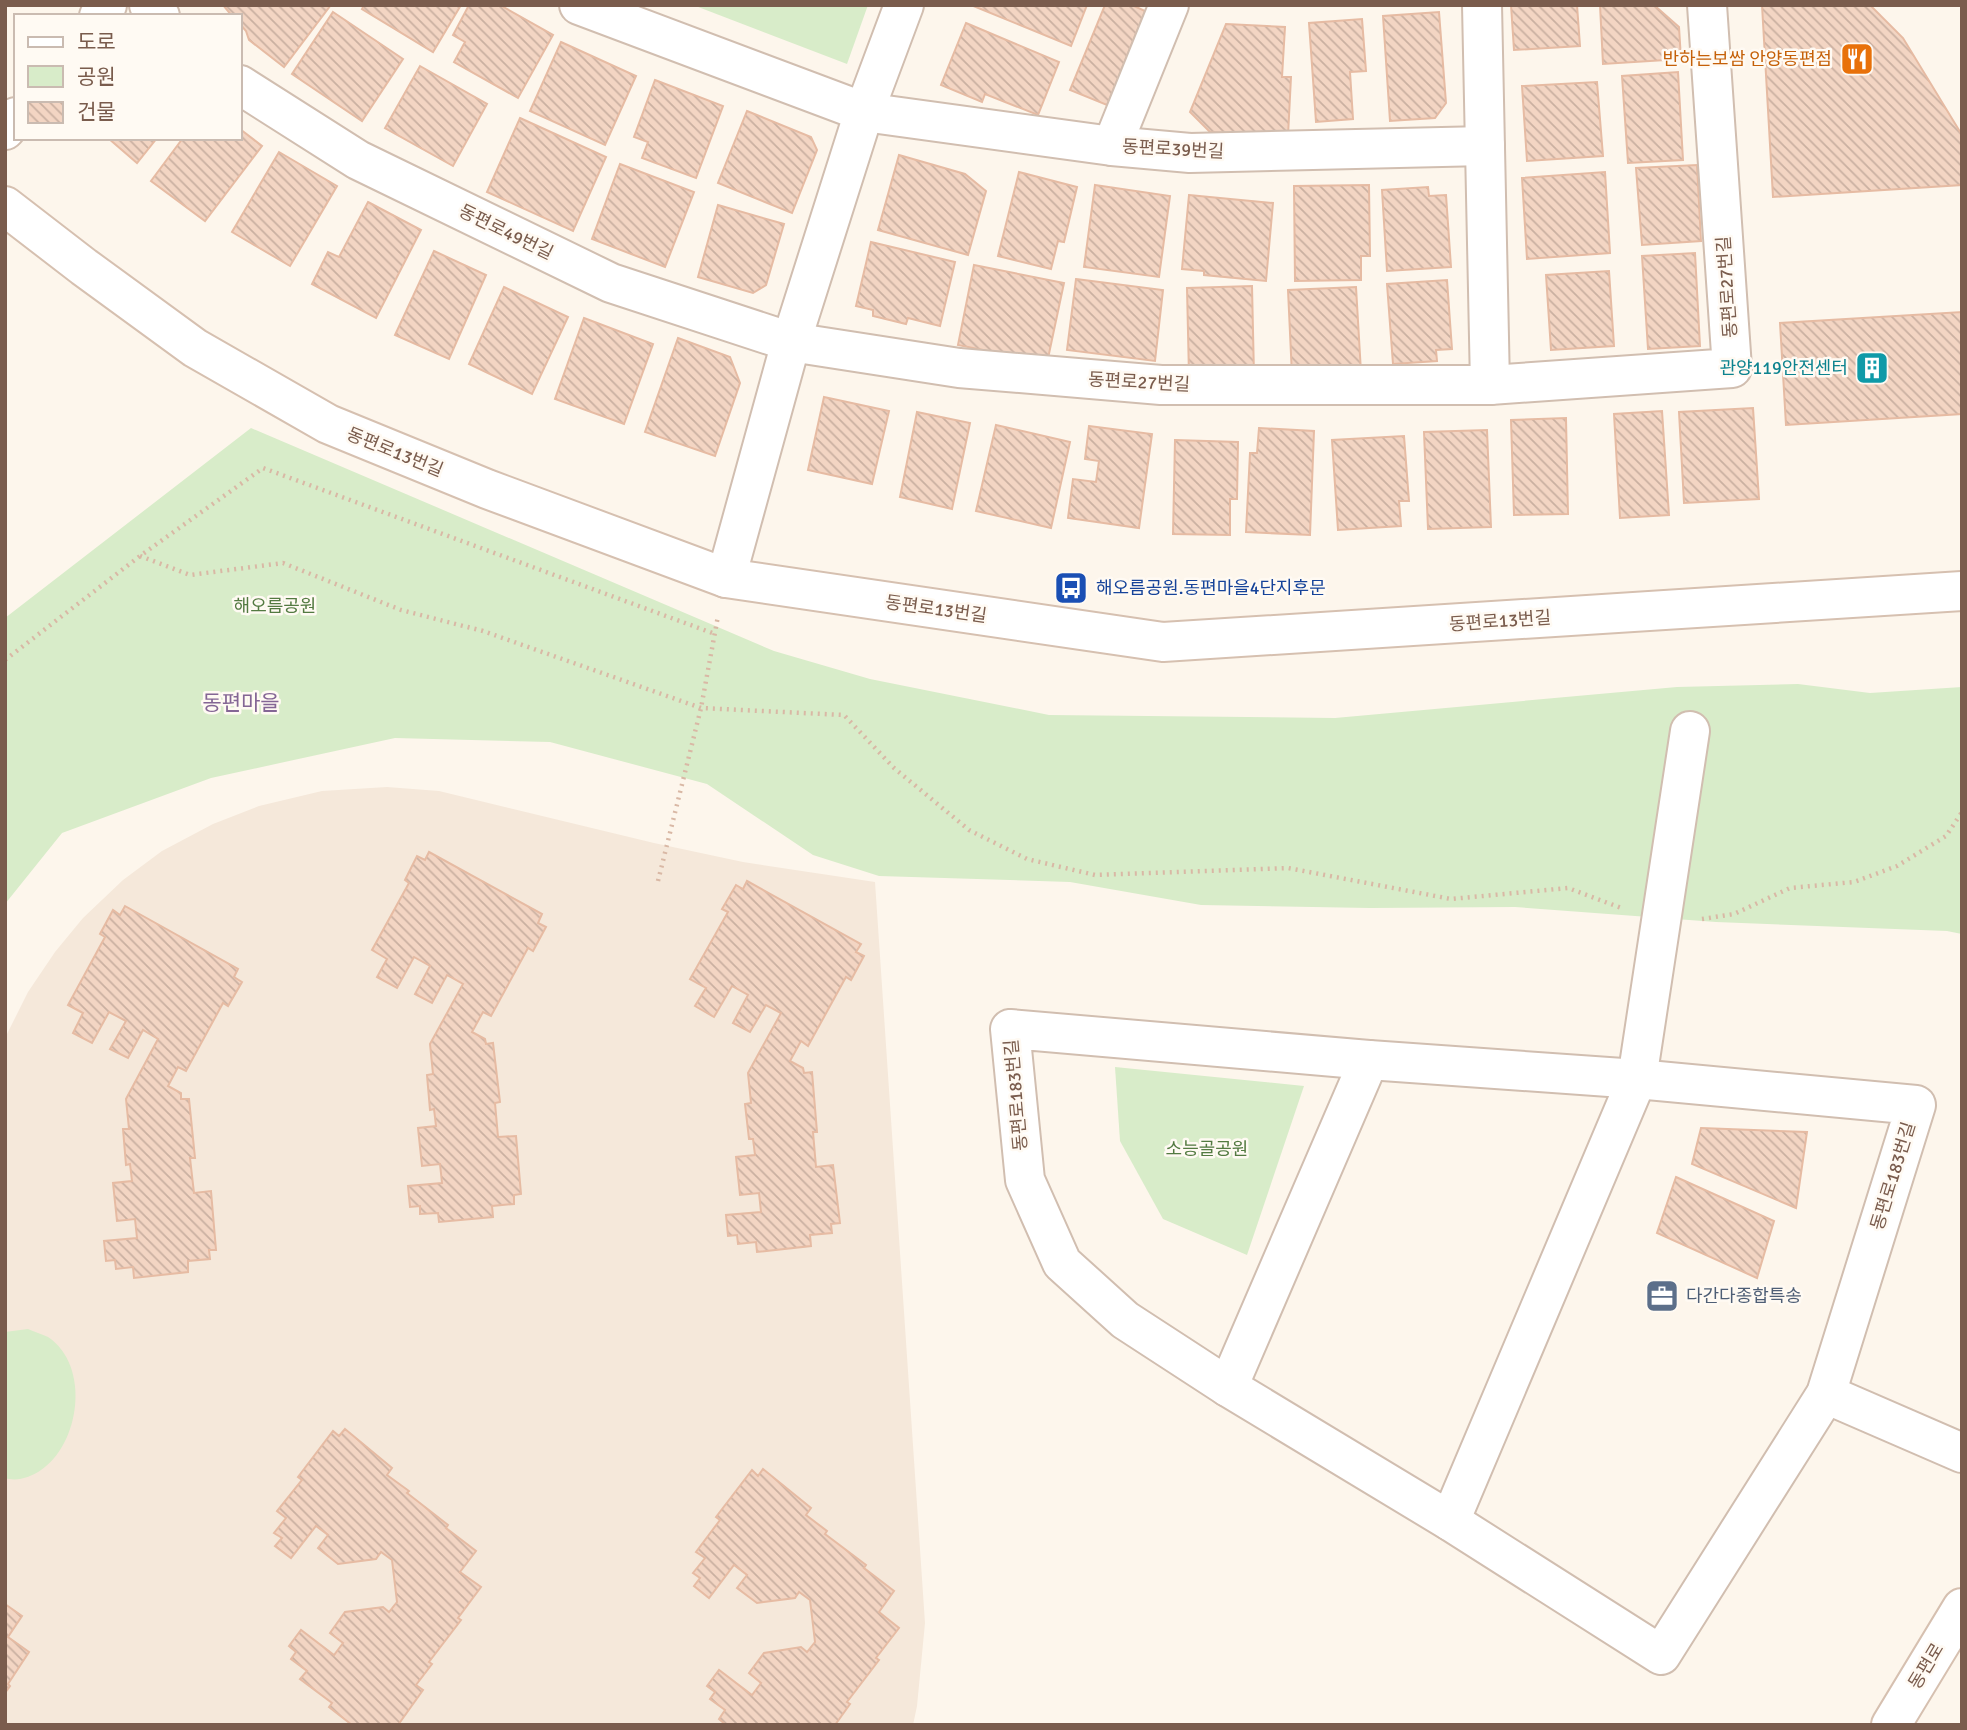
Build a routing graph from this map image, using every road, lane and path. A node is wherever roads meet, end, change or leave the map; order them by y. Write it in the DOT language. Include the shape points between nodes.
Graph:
graph roads {
  1 [pos="579,5"];
  2 [pos="904,5"];
  3 [pos="1169,5"];
  4 [pos="1482,5"];
  5 [pos="1707,5"];
  6 [pos="242,86"];
  7 [pos="864,112"];
  8 [pos="1112,146"];
  9 [pos="1485,146"];
  10 [pos="6,208"];
  11 [pos="791,342"];
  12 [pos="1490,386"];
  13 [pos="140,556"];
  14 [pos="726,578"];
  15 [pos="1962,592"];
  16 [pos="5,660"];
  17 [pos="701,708"];
  18 [pos="1690,731"];
  19 [pos="1962,811"];
  20 [pos="658,881"];
  21 [pos="1628,911"];
  22 [pos="1699,919"];
  23 [pos="1369,1060"];
  24 [pos="1637,1079"];
  25 [pos="1228,1387"];
  26 [pos="1826,1394"];
  27 [pos="1962,1453"];
  28 [pos="1450,1521"];
  29 [pos="1962,1608"];
  30 [pos="1891,1725"];
  1 -- 7 [label="street, 동편로39번길"];
  2 -- 7 [label="street"];
  3 -- 8 [label="street"];
  4 -- 9 [label="street"];
  5 -- 12 [label="street, 동편로27번길" via="1732,368"];
  6 -- 11 [label="street, 동편로49번길" via="358,160 611,284"];
  7 -- 8 [label="street, 동편로39번길"];
  7 -- 11 [label="street"];
  8 -- 9 [label="street, 동편로39번길" via="1190,153"];
  9 -- 12 [label="street"];
  10 -- 14 [label="street, 동편로13번길" via="195,348 328,425"];
  11 -- 12 [label="street, 동편로27번길" via="959,368 1161,385"];
  11 -- 14 [label="street"];
  13 -- 16 [label="path"];
  13 -- 17 [label="path" via="190,575 283,563 401,610 484,631"];
  13 -- 17 [label="path" via="263,468 715,634"];
  14 -- 15 [label="street, 동편로13번길" via="1163,642"];
  17 -- 20 [label="path"];
  17 -- 21 [label="path" via="845,715 894,768 969,830 1027,859 1095,875 1288,868 1451,899 1568,888"];
  18 -- 24 [label="street"];
  19 -- 22 [label="path" via="1946,836 1897,866 1854,882 1790,888 1734,914"];
  23 -- 24 [label="street, 동편로183번길"];
  23 -- 25 [label="street"];
  23 -- 25 [label="street, 동편로183번길" via="1010,1029 1025,1180 1062,1263 1125,1320"];
  24 -- 26 [label="street, 동편로183번길" via="1916,1105"];
  24 -- 28 [label="street"];
  25 -- 28 [label="street, 동편로183번길"];
  26 -- 27 [label="street"];
  26 -- 28 [label="street, 동편로183번길" via="1661,1655"];
  29 -- 30 [label="street, 동편로"];
}
